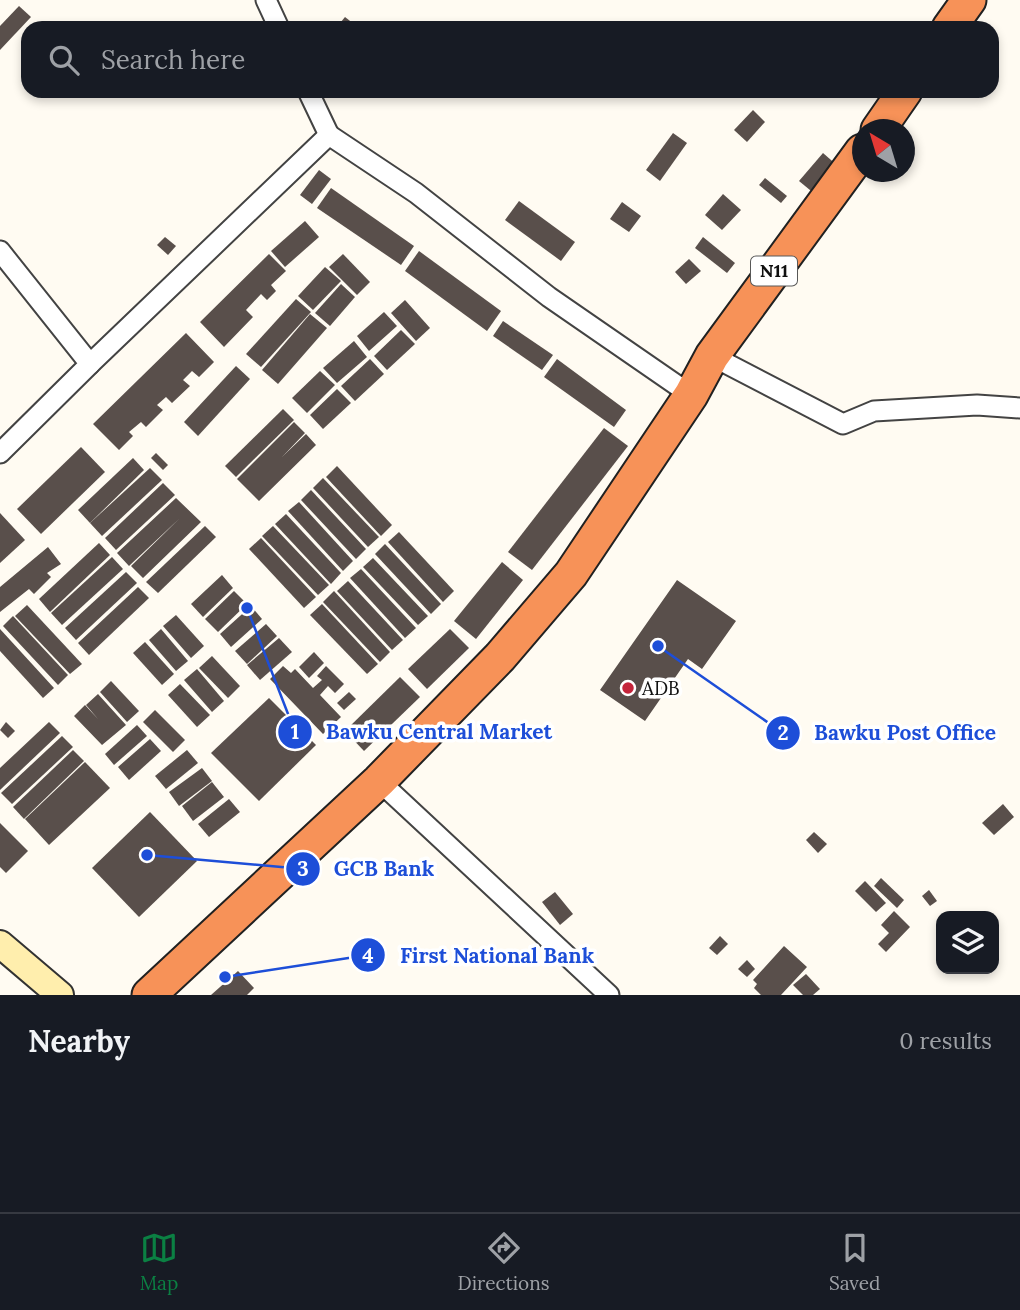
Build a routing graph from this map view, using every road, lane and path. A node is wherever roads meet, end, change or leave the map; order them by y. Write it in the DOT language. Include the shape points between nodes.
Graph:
graph roads {
  1 [pos="266,0"];
  2 [pos="968,0"];
  3 [pos="276,21"];
  4 [pos="954,21"];
  5 [pos="311,98"];
  6 [pos="900,98"];
  7 [pos="886,119"];
  8 [pos="329,135"];
  9 [pos="852,166"];
  10 [pos="0,251"];
  11 [pos="712,356"];
  12 [pos="90,364"];
  13 [pos="691,395"];
  14 [pos="1020,408"];
  15 [pos="0,453"];
  16 [pos="379,781"];
  17 [pos="0,944"];
  18 [pos="61,995"];
  19 [pos="149,995"];
  20 [pos="610,995"];
  1 -- 3 [label="street"];
  2 -- 4 [label="highway"];
  5 -- 8 [label="street"];
  6 -- 7 [label="highway"];
  8 -- 12 [label="street"];
  8 -- 13 [label="street" via="416,193 550,297"];
  9 -- 11 [label="highway, N11"];
  10 -- 12 [label="street"];
  11 -- 13 [label="highway, N11"];
  11 -- 14 [label="street" via="843,424 874,411 977,405"];
  12 -- 15 [label="street"];
  13 -- 16 [label="highway, N11" via="571,574 500,657"];
  16 -- 19 [label="highway, N11"];
  16 -- 20 [label="street"];
  17 -- 18 [label="street"];
}
